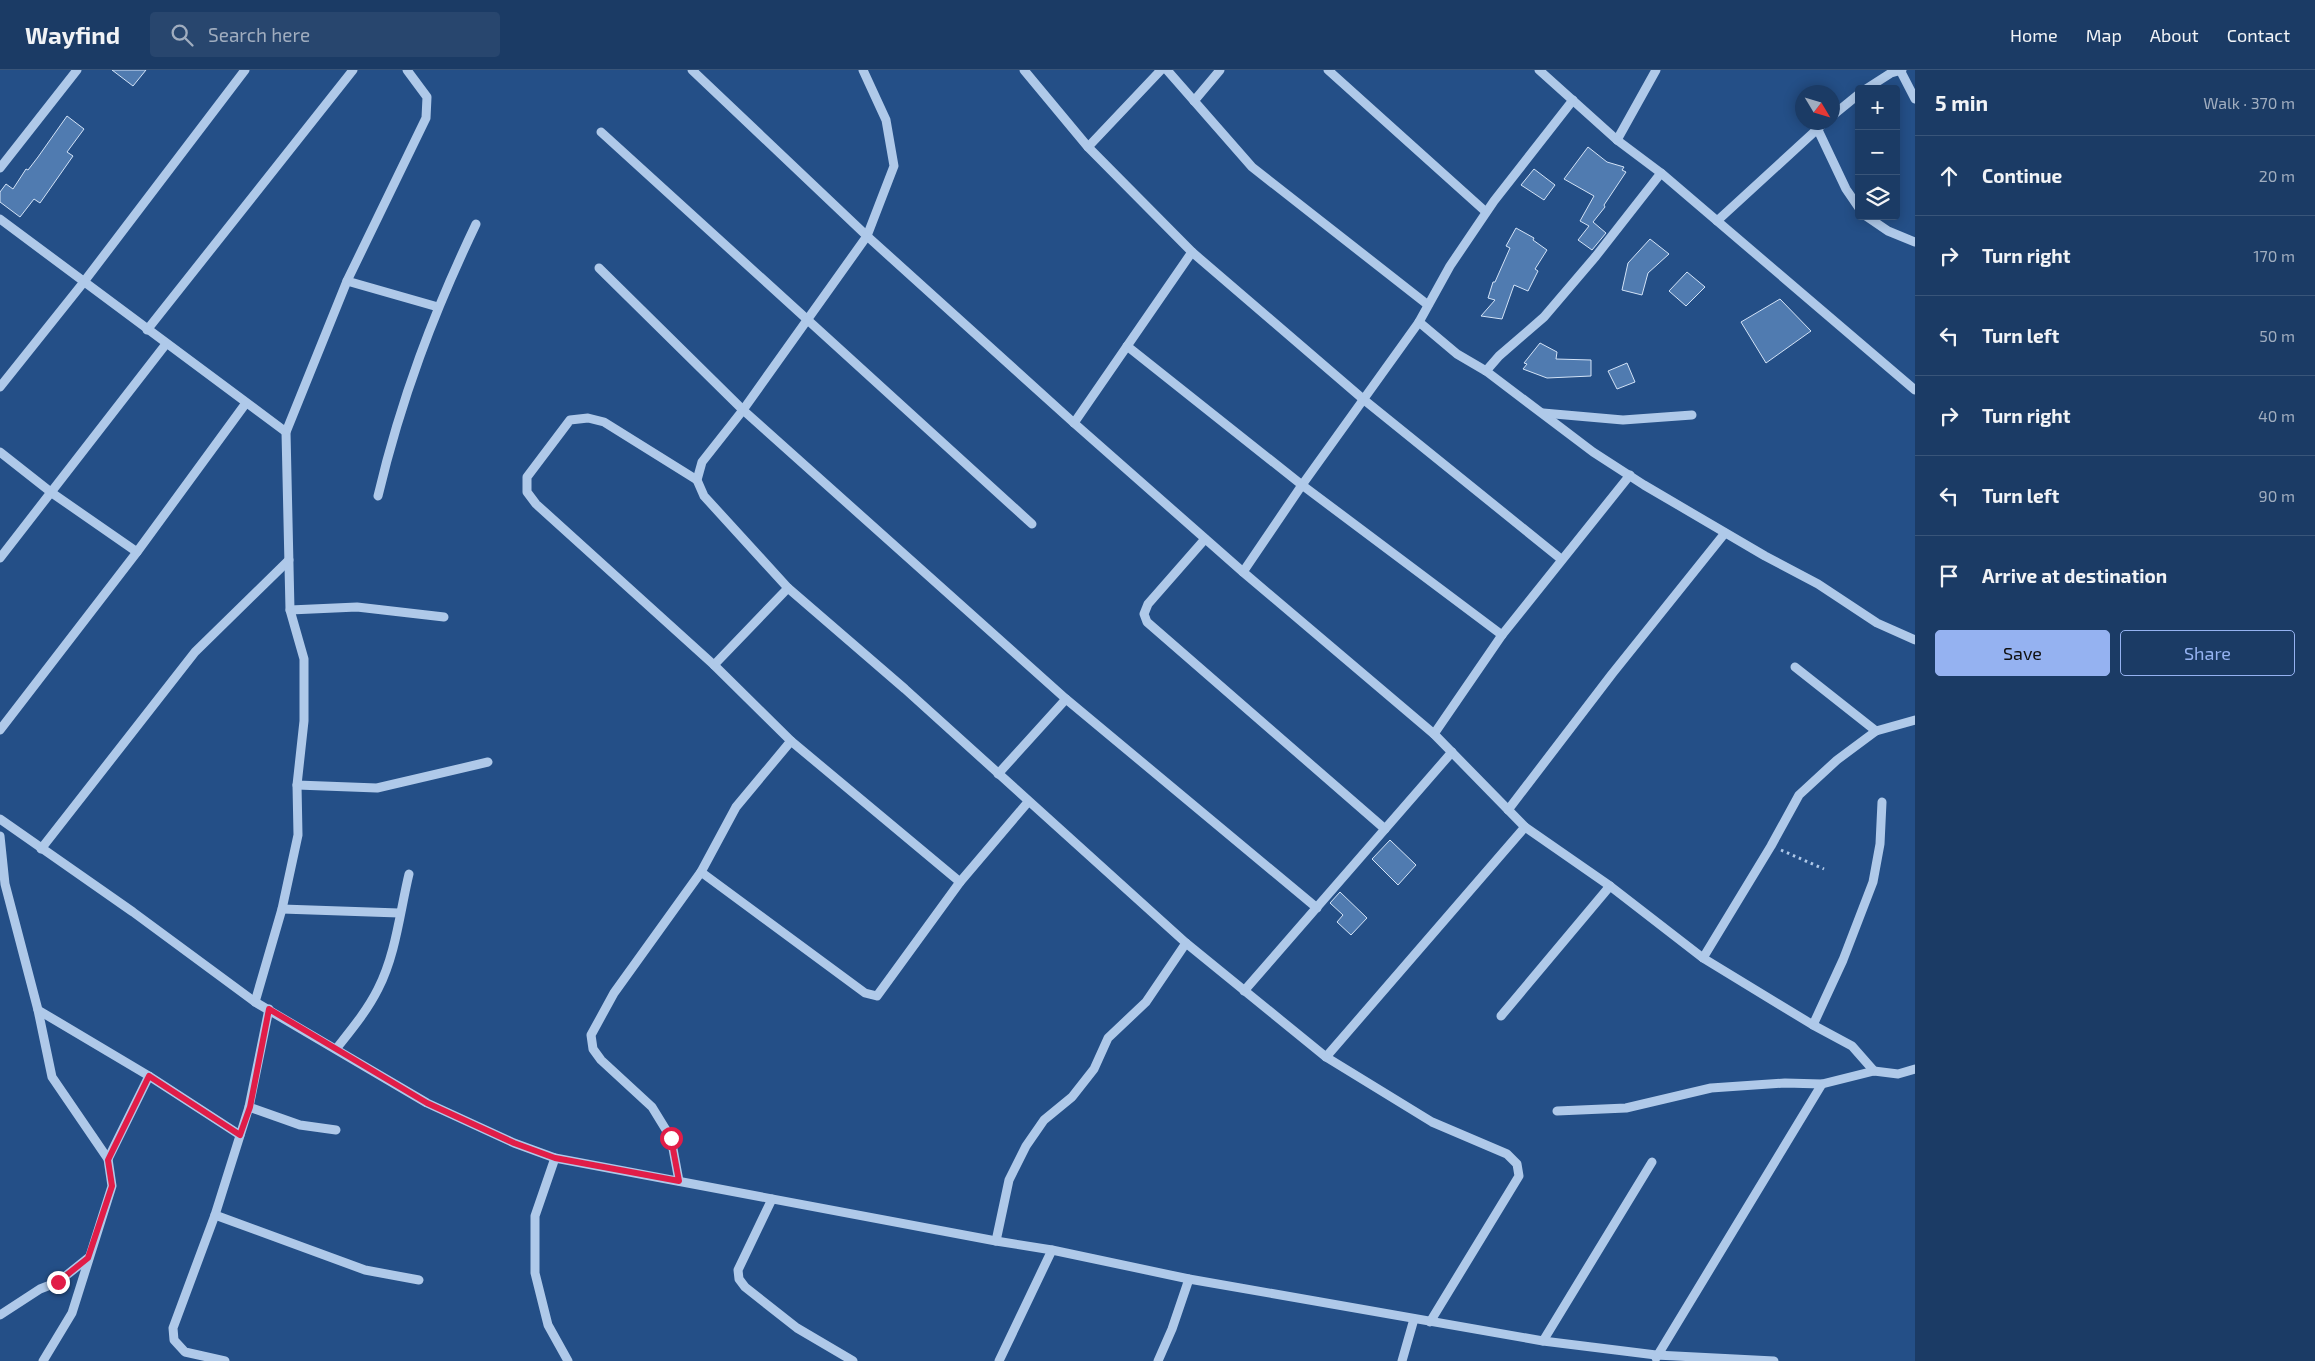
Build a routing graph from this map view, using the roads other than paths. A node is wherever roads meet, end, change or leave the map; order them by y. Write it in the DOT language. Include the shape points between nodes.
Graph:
graph roads {
  1 [pos="77,70"];
  2 [pos="244,70"];
  3 [pos="353,70"];
  4 [pos="407,70"];
  5 [pos="692,70"];
  6 [pos="863,70"];
  7 [pos="1024,70"];
  8 [pos="1161,70"];
  9 [pos="1167,70"];
  10 [pos="1220,70"];
  11 [pos="1328,70"];
  12 [pos="1656,70"];
  13 [pos="1901,70"];
  14 [pos="1543,71"];
  15 [pos="1890,72"];
  16 [pos="1872,85"];
  17 [pos="1855,97"];
  18 [pos="1915,99"];
  19 [pos="1573,100"];
  20 [pos="1194,101"];
  21 [pos="1840,109"];
  22 [pos="1818,130"];
  23 [pos="601,132"];
  24 [pos="1617,140"];
  25 [pos="1088,147"];
  26 [pos="0,168"];
  27 [pos="1660,173"];
  28 [pos="1855,202"];
  29 [pos="1486,212"];
  30 [pos="0,219"];
  31 [pos="1872,220"];
  32 [pos="1717,221"];
  33 [pos="476,224"];
  34 [pos="867,236"];
  35 [pos="1915,242"];
  36 [pos="1192,252"];
  37 [pos="599,268"];
  38 [pos="347,281"];
  39 [pos="83,283"];
  40 [pos="1428,305"];
  41 [pos="438,307"];
  42 [pos="808,320"];
  43 [pos="1419,322"];
  44 [pos="147,330"];
  45 [pos="166,344"];
  46 [pos="1126,346"];
  47 [pos="1486,371"];
  48 [pos="0,387"];
  49 [pos="1915,390"];
  50 [pos="1363,399"];
  51 [pos="246,404"];
  52 [pos="743,410"];
  53 [pos="1542,413"];
  54 [pos="1692,415"];
  55 [pos="1074,423"];
  56 [pos="286,432"];
  57 [pos="0,452"];
  58 [pos="1630,475"];
  59 [pos="696,480"];
  60 [pos="1302,485"];
  61 [pos="52,493"];
  62 [pos="378,496"];
  63 [pos="1032,524"];
  64 [pos="1725,533"];
  65 [pos="1205,539"];
  66 [pos="137,552"];
  67 [pos="0,558"];
  68 [pos="1561,559"];
  69 [pos="289,560"];
  70 [pos="1243,572"];
  71 [pos="788,588"];
  72 [pos="290,610"];
  73 [pos="444,617"];
  74 [pos="1502,635"];
  75 [pos="1915,640"];
  76 [pos="714,665"];
  77 [pos="1795,667"];
  78 [pos="1066,699"];
  79 [pos="1915,720"];
  80 [pos="0,730"];
  81 [pos="1876,731"];
  82 [pos="1434,734"];
  83 [pos="791,741"];
  84 [pos="1452,752"];
  85 [pos="488,762"];
  86 [pos="998,774"];
  87 [pos="297,785"];
  88 [pos="1028,802"];
  89 [pos="1882,802"];
  90 [pos="1508,810"];
  91 [pos="0,819"];
  92 [pos="1525,826"];
  93 [pos="1385,829"];
  94 [pos="0,836"];
  95 [pos="41,849"];
  96 [pos="701,872"];
  97 [pos="409,874"];
  98 [pos="960,882"];
  99 [pos="1610,886"];
  100 [pos="1317,908"];
  101 [pos="282,910"];
  102 [pos="399,913"];
  103 [pos="1186,943"];
  104 [pos="1703,958"];
  105 [pos="1244,991"];
  106 [pos="255,1002"];
  107 [pos="269,1009"];
  108 [pos="38,1010"];
  109 [pos="1501,1016"];
  110 [pos="1813,1025"];
  111 [pos="336,1049"];
  112 [pos="1326,1057"];
  113 [pos="1915,1069"];
  114 [pos="1874,1071"];
  115 [pos="149,1076"];
  116 [pos="1822,1084"];
  117 [pos="250,1107"];
  118 [pos="1557,1111"];
  119 [pos="336,1130"];
  120 [pos="240,1135"];
  121 [pos="555,1158"];
  122 [pos="108,1160"];
  123 [pos="1652,1162"];
  124 [pos="679,1181"];
  125 [pos="772,1199"];
  126 [pos="215,1215"];
  127 [pos="996,1241"];
  128 [pos="1052,1250"];
  129 [pos="88,1258"];
  130 [pos="1189,1279"];
  131 [pos="419,1280"];
  132 [pos="0,1315"];
  133 [pos="1414,1319"];
  134 [pos="1430,1322"];
  135 [pos="1543,1340"];
  136 [pos="837,1357"];
  137 [pos="1656,1358"];
  138 [pos="43,1361"];
  139 [pos="225,1361"];
  140 [pos="568,1361"];
  141 [pos="853,1361"];
  142 [pos="999,1361"];
  143 [pos="1158,1361"];
  144 [pos="1402,1361"];
  145 [pos="1774,1361"];
  1 -- 26 [label="street"];
  2 -- 39 [label="street"];
  3 -- 44 [label="street"];
  4 -- 38 [label="street" via="426,96 426,118"];
  5 -- 34 [label="street"];
  6 -- 34 [label="street" via="886,120 894,166"];
  7 -- 25 [label="street"];
  8 -- 25 [label="street"];
  9 -- 20 [label="street"];
  10 -- 20 [label="street"];
  11 -- 29 [label="street"];
  12 -- 24 [label="street"];
  13 -- 15 [label="street"];
  13 -- 18 [label="street"];
  14 -- 19 [label="street"];
  15 -- 16 [label="street"];
  17 -- 21 [label="street"];
  19 -- 24 [label="street"];
  19 -- 29 [label="street"];
  20 -- 40 [label="street" via="1252,167"];
  22 -- 28 [label="street"];
  22 -- 32 [label="street"];
  23 -- 42 [label="street"];
  24 -- 27 [label="street"];
  25 -- 36 [label="street"];
  27 -- 32 [label="street"];
  27 -- 47 [label="street" via="1596,256 1544,316"];
  29 -- 40 [label="street"];
  30 -- 39 [label="street"];
  31 -- 35 [label="street"];
  32 -- 49 [label="street"];
  33 -- 41 [label="street"];
  34 -- 42 [label="street"];
  34 -- 55 [label="street"];
  36 -- 46 [label="street"];
  36 -- 50 [label="street"];
  37 -- 52 [label="street"];
  38 -- 41 [label="street"];
  38 -- 56 [label="street"];
  39 -- 44 [label="street"];
  39 -- 48 [label="street"];
  40 -- 43 [label="street"];
  41 -- 62 [label="street" via="407,388"];
  42 -- 52 [label="street"];
  42 -- 63 [label="street"];
  43 -- 47 [label="street" via="1458,354"];
  43 -- 50 [label="street"];
  44 -- 45 [label="street"];
  45 -- 51 [label="street"];
  45 -- 61 [label="street"];
  46 -- 55 [label="street"];
  46 -- 60 [label="street"];
  47 -- 53 [label="street"];
  50 -- 60 [label="street"];
  50 -- 68 [label="street"];
  51 -- 56 [label="street"];
  51 -- 66 [label="street"];
  52 -- 59 [label="street" via="702,462"];
  52 -- 78 [label="street"];
  53 -- 54 [label="street" via="1623,420"];
  53 -- 58 [label="street" via="1593,452"];
  55 -- 65 [label="street"];
  56 -- 69 [label="street"];
  57 -- 61 [label="street"];
  58 -- 64 [label="street"];
  58 -- 68 [label="street"];
  59 -- 71 [label="street" via="704,496"];
  59 -- 76 [label="street" via="604,422 588,418 570,420 527,477 527,492 536,504"];
  60 -- 70 [label="street"];
  60 -- 74 [label="street"];
  61 -- 66 [label="street"];
  61 -- 67 [label="street"];
  64 -- 75 [label="street" via="1818,584 1878,623"];
  64 -- 90 [label="street"];
  65 -- 70 [label="street"];
  65 -- 93 [label="street" via="1148,604 1144,614 1147,622"];
  66 -- 80 [label="street"];
  68 -- 74 [label="street"];
  69 -- 72 [label="street"];
  69 -- 95 [label="street" via="195,652"];
  70 -- 82 [label="street"];
  71 -- 76 [label="street"];
  71 -- 86 [label="street" via="905,688"];
  72 -- 73 [label="street" via="357,607"];
  72 -- 87 [label="street" via="304,660 304,721"];
  74 -- 82 [label="street"];
  76 -- 83 [label="street"];
  77 -- 81 [label="street"];
  78 -- 86 [label="street"];
  78 -- 100 [label="street"];
  79 -- 81 [label="street"];
  81 -- 104 [label="street" via="1837,760 1799,796"];
  82 -- 84 [label="street"];
  83 -- 96 [label="street" via="736,807"];
  83 -- 98 [label="street"];
  84 -- 90 [label="street"];
  84 -- 93 [label="street"];
  85 -- 87 [label="street" via="377,788"];
  86 -- 88 [label="street"];
  87 -- 101 [label="street" via="298,835"];
  88 -- 98 [label="street"];
  88 -- 103 [label="street"];
  89 -- 110 [label="street" via="1880,844 1873,882 1843,960"];
  90 -- 92 [label="street"];
  91 -- 95 [label="street"];
  92 -- 99 [label="street"];
  92 -- 112 [label="street"];
  93 -- 100 [label="street"];
  94 -- 108 [label="street" via="5,884"];
  95 -- 106 [label="street"];
  96 -- 98 [label="street" via="865,993 877,996"];
  96 -- 124 [label="street" via="614,993 591,1035 593,1049 601,1060 652,1107 671,1138"];
  97 -- 102 [label="street"];
  99 -- 104 [label="street"];
  99 -- 109 [label="street"];
  100 -- 105 [label="street"];
  101 -- 102 [label="street"];
  101 -- 106 [label="street"];
  102 -- 111 [label="street" via="394,948 379,988"];
  103 -- 105 [label="street"];
  103 -- 127 [label="street" via="1146,1002 1108,1038 1094,1069 1072,1097 1044,1120 1026,1146 1009,1180"];
  104 -- 110 [label="street"];
  105 -- 112 [label="street"];
  106 -- 107 [label="street"];
  107 -- 111 [label="street"];
  107 -- 117 [label="street"];
  108 -- 115 [label="street"];
  108 -- 122 [label="street" via="52,1077"];
  110 -- 114 [label="street" via="1852,1046"];
  111 -- 121 [label="street" via="427,1103"];
  112 -- 134 [label="street" via="1432,1122 1507,1154 1517,1164 1519,1176"];
  113 -- 114 [label="street" via="1898,1074"];
  114 -- 116 [label="street"];
  115 -- 120 [label="street"];
  115 -- 122 [label="street"];
  116 -- 118 [label="street" via="1711,1088 1626,1108"];
  116 -- 137 [label="street"];
  117 -- 119 [label="street" via="300,1124"];
  117 -- 120 [label="street"];
  120 -- 126 [label="street"];
  121 -- 124 [label="street"];
  121 -- 140 [label="street" via="535,1216 535,1273 548,1325"];
  122 -- 129 [label="street" via="112,1186"];
  123 -- 135 [label="street"];
  124 -- 125 [label="street"];
  125 -- 127 [label="street"];
  125 -- 136 [label="street" via="738,1270 739,1279 796,1328"];
  126 -- 131 [label="street" via="365,1270"];
  126 -- 139 [label="street" via="173,1328 174,1340 185,1352"];
  127 -- 128 [label="street"];
  128 -- 130 [label="street"];
  128 -- 142 [label="street"];
  129 -- 132 [label="street" via="58,1282"];
  129 -- 138 [label="street" via="72,1313"];
  130 -- 133 [label="street"];
  130 -- 143 [label="street"];
  133 -- 134 [label="street"];
  133 -- 144 [label="street"];
  134 -- 135 [label="street"];
  135 -- 137 [label="street"];
  136 -- 141 [label="street"];
  137 -- 145 [label="street"];
}
